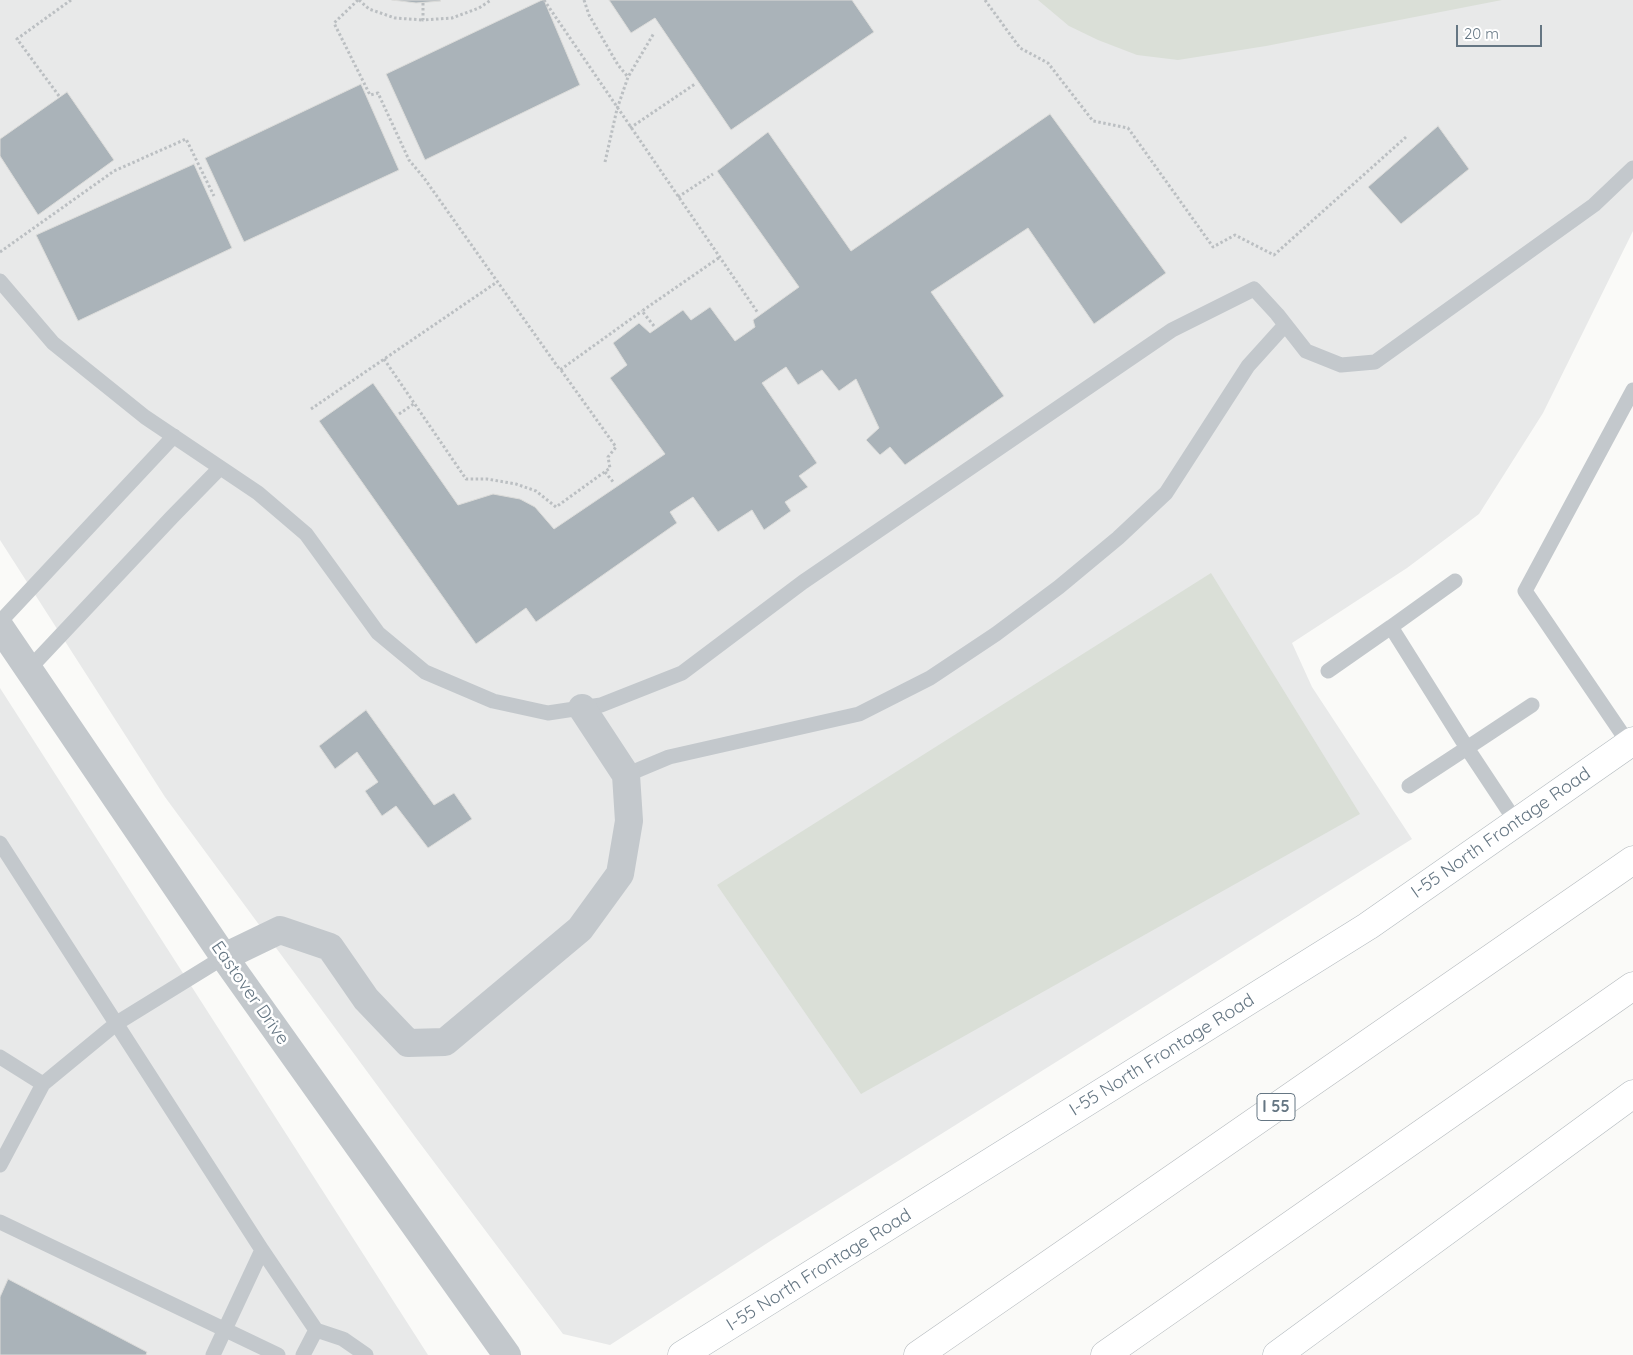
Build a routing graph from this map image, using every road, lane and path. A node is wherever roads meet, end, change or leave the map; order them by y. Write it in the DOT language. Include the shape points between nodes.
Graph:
graph roads {
  1 [pos="71,0"];
  2 [pos="358,0"];
  3 [pos="491,0"];
  4 [pos="544,0"];
  5 [pos="584,0"];
  6 [pos="985,0"];
  7 [pos="423,3"];
  8 [pos="423,20"];
  9 [pos="654,33"];
  10 [pos="628,78"];
  11 [pos="695,84"];
  12 [pos="59,96"];
  13 [pos="617,109"];
  14 [pos="630,128"];
  15 [pos="1406,137"];
  16 [pos="605,162"];
  17 [pos="1633,168"];
  18 [pos="713,174"];
  19 [pos="214,196"];
  20 [pos="678,198"];
  21 [pos="0,252"];
  22 [pos="720,258"];
  23 [pos="0,282"];
  24 [pos="497,282"];
  25 [pos="642,311"];
  26 [pos="758,313"];
  27 [pos="1285,325"];
  28 [pos="654,326"];
  29 [pos="384,359"];
  30 [pos="559,368"];
  31 [pos="1633,390"];
  32 [pos="415,403"];
  33 [pos="311,408"];
  34 [pos="399,414"];
  35 [pos="174,436"];
  36 [pos="220,468"];
  37 [pos="605,472"];
  38 [pos="614,483"];
  39 [pos="1455,581"];
  40 [pos="0,622"];
  41 [pos="0,627"];
  42 [pos="1391,627"];
  43 [pos="29,669"];
  44 [pos="1328,671"];
  45 [pos="1532,705"];
  46 [pos="582,708"];
  47 [pos="1631,743"];
  48 [pos="1467,748"];
  49 [pos="626,775"];
  50 [pos="1409,786"];
  51 [pos="1516,822"];
  52 [pos="0,843"];
  53 [pos="1633,860"];
  54 [pos="224,957"];
  55 [pos="1633,986"];
  56 [pos="117,1023"];
  57 [pos="0,1057"];
  58 [pos="43,1084"];
  59 [pos="1633,1094"];
  60 [pos="0,1166"];
  61 [pos="0,1222"];
  62 [pos="262,1250"];
  63 [pos="225,1329"];
  64 [pos="316,1330"];
  65 [pos="213,1355"];
  66 [pos="278,1355"];
  67 [pos="303,1355"];
  68 [pos="366,1355"];
  69 [pos="507,1355"];
  70 [pos="682,1355"];
  71 [pos="918,1355"];
  72 [pos="1105,1355"];
  73 [pos="1277,1355"];
  1 -- 12 [label="path" via="16,39"];
  2 -- 8 [label="path" via="370,9 396,18"];
  2 -- 24 [label="path" via="334,23 370,96 378,93 409,160"];
  3 -- 8 [label="path" via="452,18"];
  4 -- 13 [label="path"];
  5 -- 10 [label="path" via="589,15"];
  6 -- 15 [label="path" via="1020,48 1048,63 1093,121 1128,128 1213,247 1235,235 1274,255"];
  7 -- 8 [label="path"];
  9 -- 10 [label="path"];
  10 -- 13 [label="path"];
  11 -- 14 [label="path"];
  13 -- 14 [label="path"];
  13 -- 16 [label="path"];
  14 -- 20 [label="path"];
  17 -- 27 [label="lane" via="1594,205 1375,362 1341,365 1306,351"];
  18 -- 20 [label="path"];
  19 -- 21 [label="path" via="186,139 114,172"];
  20 -- 22 [label="path"];
  22 -- 25 [label="path"];
  22 -- 26 [label="path"];
  23 -- 35 [label="lane" via="53,343 145,417"];
  24 -- 29 [label="path"];
  24 -- 30 [label="path"];
  25 -- 28 [label="path"];
  25 -- 30 [label="path"];
  27 -- 46 [label="lane" via="1254,289 1172,330 803,582 682,673 602,705"];
  27 -- 49 [label="lane" via="1248,366 1166,493 1118,538 996,634 930,678 859,714 669,757"];
  29 -- 32 [label="path"];
  29 -- 33 [label="path"];
  30 -- 37 [label="path" via="616,447 608,457 610,468"];
  31 -- 47 [label="lane" via="1525,591"];
  32 -- 34 [label="path"];
  32 -- 37 [label="path" via="466,479 488,478 516,484 536,491 556,507"];
  35 -- 36 [label="lane"];
  35 -- 40 [label="lane"];
  36 -- 43 [label="lane"];
  36 -- 46 [label="lane" via="258,493 306,534 378,633 425,672 493,701 548,713"];
  37 -- 38 [label="path"];
  39 -- 42 [label="lane"];
  41 -- 43 [label="street, Eastover Drive"];
  42 -- 44 [label="lane"];
  42 -- 48 [label="lane"];
  43 -- 54 [label="street, Eastover Drive"];
  45 -- 48 [label="lane"];
  46 -- 49 [label="street"];
  47 -- 51 [label="main road, I-55 North Frontage Road"];
  48 -- 50 [label="lane"];
  48 -- 51 [label="lane"];
  49 -- 54 [label="street" via="629,821 620,874 580,929 445,1042 408,1043 366,999 330,947 280,930"];
  51 -- 70 [label="main road, I-55 North Frontage Road" via="1359,931"];
  52 -- 56 [label="lane"];
  53 -- 71 [label="main road, I 55"];
  54 -- 56 [label="lane"];
  54 -- 69 [label="street, Eastover Drive"];
  55 -- 72 [label="main road"];
  56 -- 58 [label="lane"];
  56 -- 62 [label="lane"];
  57 -- 58 [label="lane"];
  58 -- 60 [label="lane"];
  59 -- 73 [label="main road"];
  61 -- 63 [label="lane"];
  62 -- 63 [label="lane"];
  62 -- 64 [label="lane"];
  63 -- 65 [label="lane"];
  63 -- 66 [label="lane"];
  64 -- 67 [label="lane"];
  64 -- 68 [label="lane" via="343,1339"];
}
